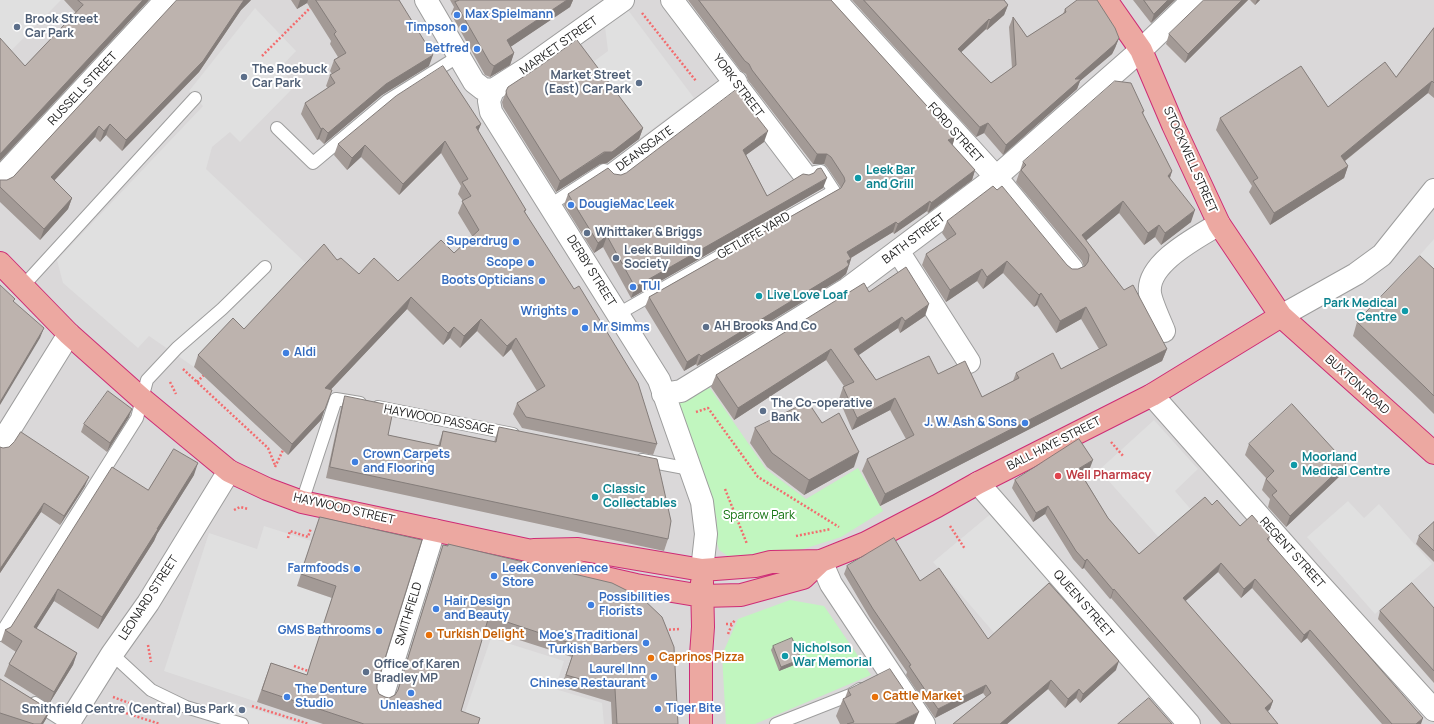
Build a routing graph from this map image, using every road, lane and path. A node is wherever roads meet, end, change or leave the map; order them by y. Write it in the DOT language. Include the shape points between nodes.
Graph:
graph roads {
  1 [pos="166,0"];
  2 [pos="426,0"];
  3 [pos="623,0"];
  4 [pos="672,0"];
  5 [pos="835,0"];
  6 [pos="1106,0"];
  7 [pos="1193,0"];
  8 [pos="313,6"];
  9 [pos="641,12"];
  10 [pos="1141,50"];
  11 [pos="262,56"];
  12 [pos="459,56"];
  13 [pos="736,82"];
  14 [pos="493,90"];
  15 [pos="195,98"];
  16 [pos="712,100"];
  17 [pos="277,128"];
  18 [pos="615,173"];
  19 [pos="803,173"];
  20 [pos="996,178"];
  21 [pos="0,179"];
  22 [pos="1434,190"];
  23 [pos="550,205"];
  24 [pos="1219,224"];
  25 [pos="898,251"];
  26 [pos="0,263"];
  27 [pos="265,267"];
  28 [pos="1072,269"];
  29 [pos="23,286"];
  30 [pos="618,314"];
  31 [pos="1281,316"];
  32 [pos="1164,331"];
  33 [pos="69,334"];
  34 [pos="169,356"];
  35 [pos="969,362"];
  36 [pos="158,368"];
  37 [pos="208,371"];
  38 [pos="197,382"];
  39 [pos="664,394"];
  40 [pos="1152,395"];
  41 [pos="177,396"];
  42 [pos="142,399"];
  43 [pos="695,412"];
  44 [pos="524,437"];
  45 [pos="0,445"];
  46 [pos="287,445"];
  47 [pos="1434,453"];
  48 [pos="631,459"];
  49 [pos="268,462"];
  50 [pos="276,466"];
  51 [pos="690,469"];
  52 [pos="229,471"];
  53 [pos="311,477"];
  54 [pos="978,483"];
  55 [pos="724,486"];
  56 [pos="302,502"];
  57 [pos="253,510"];
  58 [pos="233,511"];
  59 [pos="311,526"];
  60 [pos="436,529"];
  61 [pos="794,536"];
  62 [pos="288,538"];
  63 [pos="741,543"];
  64 [pos="528,550"];
  65 [pos="821,561"];
  66 [pos="702,570"];
  67 [pos="702,596"];
  68 [pos="739,615"];
  69 [pos="703,627"];
  70 [pos="0,635"];
  71 [pos="666,636"];
  72 [pos="151,639"];
  73 [pos="112,654"];
  74 [pos="154,668"];
  75 [pos="879,678"];
  76 [pos="25,697"];
  77 [pos="383,699"];
  78 [pos="100,704"];
  79 [pos="250,706"];
  80 [pos="1434,710"];
  81 [pos="68,724"];
  82 [pos="160,724"];
  83 [pos="242,724"];
  84 [pos="309,724"];
  85 [pos="701,724"];
  86 [pos="776,724"];
  87 [pos="924,724"];
  88 [pos="1189,724"];
  1 -- 21 [label="street, RUSSELL STREET"];
  2 -- 12 [label="street"];
  3 -- 14 [label="street, MARKET STREET"];
  4 -- 13 [label="street, YORK STREET"];
  5 -- 20 [label="street, FORD STREET"];
  6 -- 10 [label="highway, STOCKWELL STREET"];
  7 -- 10 [label="street, BATH STREET"];
  8 -- 11 [label="path"];
  9 -- 16 [label="path"];
  10 -- 20 [label="street, BATH STREET"];
  10 -- 24 [label="highway, STOCKWELL STREET"];
  12 -- 14 [label="street" via="474,82 483,89"];
  12 -- 17 [label="lane" via="387,101 312,162"];
  13 -- 16 [label="street, DEANSGATE"];
  13 -- 19 [label="street, YORK STREET"];
  14 -- 23 [label="street, DERBY STREET" via="489,101 491,112"];
  15 -- 29 [label="lane"];
  16 -- 18 [label="street, DEANSGATE"];
  18 -- 23 [label="lane, DEANSGATE" via="604,170"];
  19 -- 30 [label="lane, GETLIFFE YARD" via="821,171 834,191"];
  20 -- 25 [label="street, BATH STREET"];
  20 -- 28 [label="street, FORD STREET"];
  22 -- 31 [label="street" via="1382,255 1356,274"];
  23 -- 30 [label="street, DERBY STREET"];
  24 -- 31 [label="highway, STOCKWELL STREET"];
  24 -- 32 [label="street" via="1169,256 1153,276 1150,292"];
  25 -- 35 [label="street"];
  25 -- 39 [label="street, BATH STREET" via="847,289 694,384 681,391"];
  26 -- 29 [label="highway, HAYWOOD STREET"];
  27 -- 34 [label="lane"];
  29 -- 33 [label="highway, HAYWOOD STREET"];
  30 -- 39 [label="street, DERBY STREET" via="659,380"];
  31 -- 40 [label="highway, BALL HAYE STREET"];
  31 -- 47 [label="highway, BUXTON ROAD"];
  33 -- 42 [label="highway, HAYWOOD STREET"];
  33 -- 45 [label="street"];
  34 -- 36 [label="lane"];
  34 -- 38 [label="path"];
  36 -- 41 [label="path"];
  36 -- 42 [label="lane" via="147,380"];
  37 -- 38 [label="path"];
  38 -- 50 [label="path" via="268,448"];
  39 -- 51 [label="street, DERBY STREET"];
  40 -- 54 [label="highway, BALL HAYE STREET"];
  40 -- 80 [label="street, REGENT STREET"];
  42 -- 52 [label="highway, HAYWOOD STREET"];
  42 -- 70 [label="lane" via="137,418"];
  43 -- 61 [label="path" via="708,408 758,477 840,528"];
  44 -- 53 [label="lane, HAYWOOD PASSAGE" via="336,399"];
  46 -- 50 [label="path" via="282,450"];
  48 -- 51 [label="lane"];
  49 -- 50 [label="path"];
  50 -- 53 [label="path"];
  51 -- 66 [label="street, DERBY STREET" via="702,502 706,534"];
  52 -- 56 [label="highway, HAYWOOD STREET"];
  52 -- 73 [label="street, LEONARD STREET" via="148,603"];
  53 -- 56 [label="lane, HAYWOOD PASSAGE"];
  54 -- 65 [label="highway, BALL HAYE STREET" via="866,543"];
  54 -- 88 [label="street, QUEEN STREET"];
  55 -- 63 [label="path" via="747,545"];
  56 -- 60 [label="highway, HAYWOOD STREET"];
  57 -- 58 [label="path" via="240,507"];
  59 -- 62 [label="path" via="308,536 290,531"];
  60 -- 64 [label="highway, HAYWOOD STREET"];
  60 -- 77 [label="street, SMITHFIELD"];
  64 -- 66 [label="highway, HAYWOOD STREET" via="578,549"];
  64 -- 67 [label="highway, HAYWOOD STREET" via="579,572"];
  65 -- 66 [label="highway, BALL HAYE STREET" via="771,562 755,566"];
  65 -- 67 [label="highway, BALL HAYE STREET" via="803,578 741,595"];
  65 -- 75 [label="street"];
  66 -- 67 [label="highway"];
  67 -- 69 [label="highway"];
  68 -- 69 [label="path" via="732,624"];
  69 -- 71 [label="path" via="664,630"];
  69 -- 85 [label="highway"];
  72 -- 74 [label="path" via="148,645 150,662"];
  73 -- 81 [label="street, LEONARD STREET"];
  73 -- 83 [label="lane" via="151,690 186,707"];
  75 -- 86 [label="lane" via="850,694"];
  75 -- 87 [label="street"];
  76 -- 81 [label="lane"];
  78 -- 82 [label="path"];
  79 -- 84 [label="path"];
}
